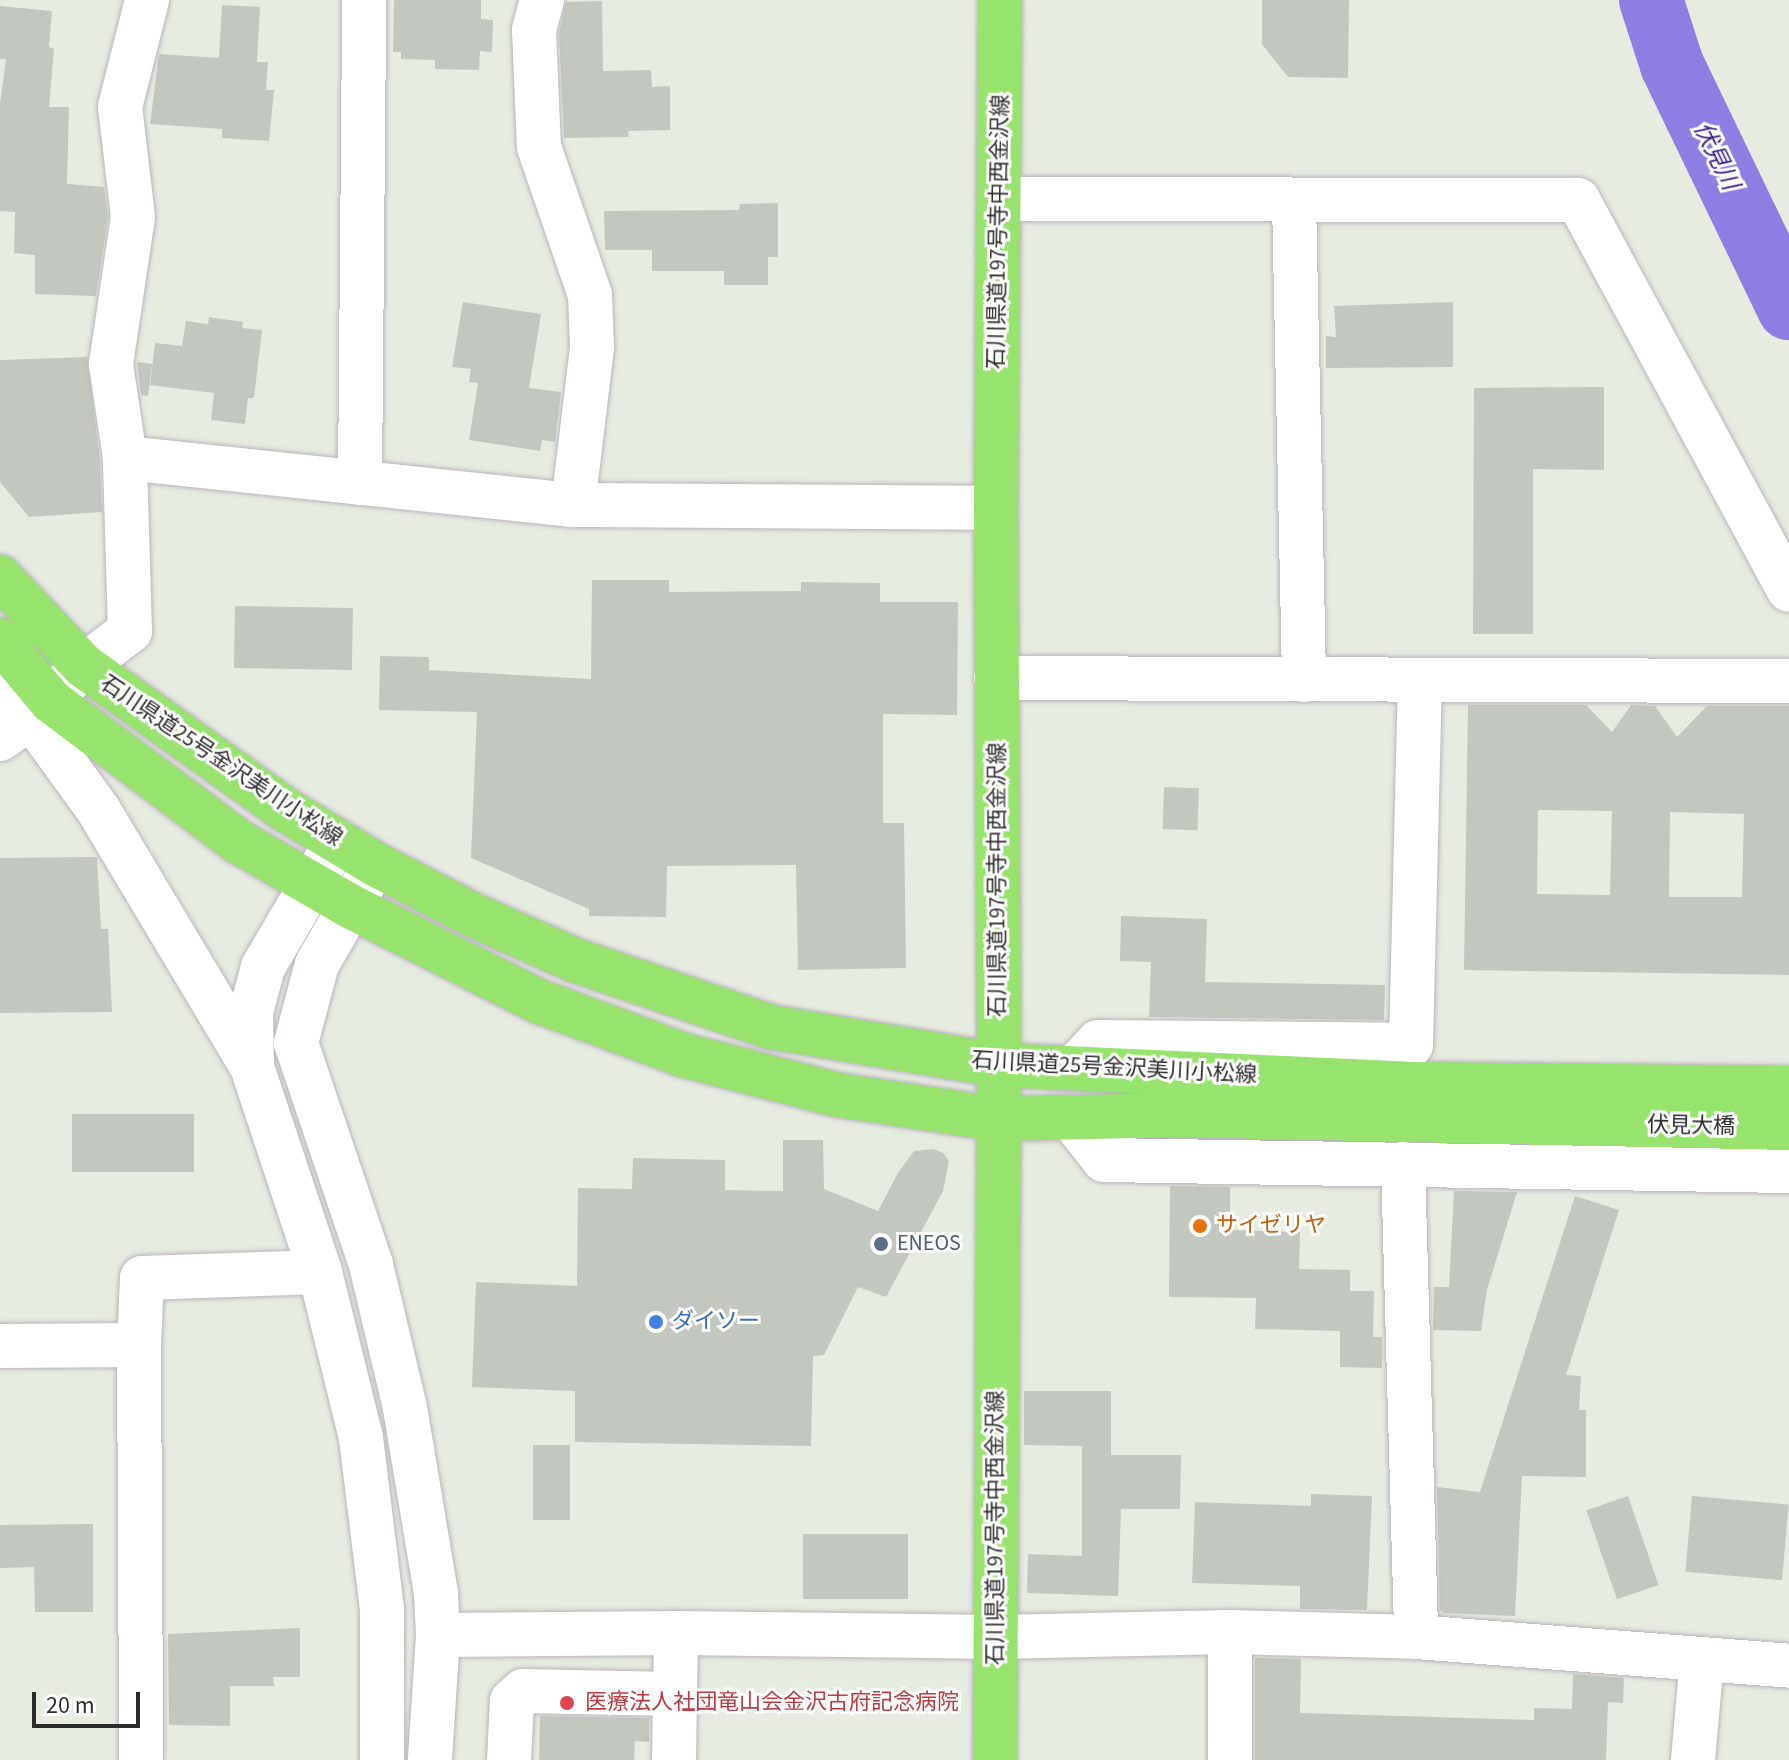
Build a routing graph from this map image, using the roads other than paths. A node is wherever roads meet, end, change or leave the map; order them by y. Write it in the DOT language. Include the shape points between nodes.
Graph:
graph roads {
  1 [pos="147,0"];
  2 [pos="364,0"];
  3 [pos="542,0"];
  4 [pos="1000,0"];
  5 [pos="1000,199"];
  6 [pos="1294,200"];
  7 [pos="125,458"];
  8 [pos="360,483"];
  9 [pos="573,505"];
  10 [pos="996,508"];
  11 [pos="0,577"];
  12 [pos="1789,590"];
  13 [pos="0,640"];
  14 [pos="84,666"];
  15 [pos="0,674"];
  16 [pos="996,678"];
  17 [pos="1304,680"];
  18 [pos="1420,680"];
  19 [pos="1789,681"];
  20 [pos="27,719"];
  21 [pos="337,841"];
  22 [pos="375,864"];
  23 [pos="312,884"];
  24 [pos="350,906"];
  25 [pos="999,1065"];
  26 [pos="252,1067"];
  27 [pos="1074,1068"];
  28 [pos="1789,1088"];
  29 [pos="1594,1104"];
  30 [pos="1071,1118"];
  31 [pos="997,1119"];
  32 [pos="1789,1128"];
  33 [pos="1403,1164"];
  34 [pos="1789,1171"];
  35 [pos="320,1272"];
  36 [pos="139,1345"];
  37 [pos="0,1346"];
  38 [pos="1230,1632"];
  39 [pos="676,1633"];
  40 [pos="438,1635"];
  41 [pos="995,1637"];
  42 [pos="1416,1637"];
  43 [pos="1702,1659"];
  44 [pos="1789,1666"];
  45 [pos="675,1694"];
  46 [pos="141,1760"];
  47 [pos="382,1760"];
  48 [pos="430,1760"];
  49 [pos="509,1760"];
  50 [pos="674,1760"];
  51 [pos="995,1760"];
  52 [pos="1230,1760"];
  53 [pos="1693,1760"];
  1 -- 7 [label="street" via="120,107 133,217 111,364"];
  2 -- 8 [label="street"];
  3 -- 9 [label="street" via="534,30 539,147 590,295 592,348"];
  4 -- 5 [label="main road, 石川県道197号寺中西金沢線"];
  5 -- 6 [label="street"];
  5 -- 10 [label="main road, 石川県道197号寺中西金沢線"];
  6 -- 12 [label="street" via="1578,200"];
  6 -- 17 [label="street"];
  7 -- 8 [label="street"];
  7 -- 14 [label="street" via="130,631"];
  8 -- 9 [label="street"];
  9 -- 10 [label="street"];
  10 -- 16 [label="main road, 石川県道197号寺中西金沢線"];
  11 -- 14 [label="main road, 石川県道25号金沢美川小松線"];
  13 -- 20 [label="main road, 石川県道25号金沢美川小松線"];
  14 -- 20 [label="street"];
  14 -- 21 [label="main road, 石川県道25号金沢美川小松線"];
  15 -- 20 [label="street"];
  16 -- 17 [label="street"];
  16 -- 25 [label="main road, 石川県道197号寺中西金沢線"];
  17 -- 18 [label="street"];
  18 -- 19 [label="street"];
  18 -- 27 [label="street" via="1411,1045 1098,1042"];
  20 -- 23 [label="main road, 石川県道25号金沢美川小松線"];
  20 -- 26 [label="street" via="99,811"];
  21 -- 22 [label="main road, 石川県道25号金沢美川小松線"];
  21 -- 23 [label="street"];
  22 -- 24 [label="street"];
  22 -- 25 [label="main road, 石川県道25号金沢美川小松線" via="577,961 771,1027"];
  23 -- 24 [label="main road, 石川県道25号金沢美川小松線"];
  23 -- 26 [label="street" via="263,967 251,1012"];
  24 -- 31 [label="main road, 石川県道25号金沢美川小松線" via="538,1001 683,1055 838,1095"];
  24 -- 40 [label="street" via="317,964 296,1043 371,1265 405,1408 436,1593"];
  25 -- 27 [label="main road, 石川県道25号金沢美川小松線"];
  25 -- 31 [label="main road, 石川県道197号寺中西金沢線"];
  26 -- 35 [label="street"];
  27 -- 29 [label="main road, 石川県道25号金沢美川小松線" via="1410,1084"];
  28 -- 29 [label="main road, 伏見大橋"];
  29 -- 30 [label="main road, 石川県道25号金沢美川小松線"];
  29 -- 32 [label="main road, 伏見大橋"];
  30 -- 31 [label="main road, 石川県道25号金沢美川小松線"];
  30 -- 33 [label="street" via="1104,1160"];
  31 -- 41 [label="main road, 石川県道197号寺中西金沢線"];
  33 -- 34 [label="street"];
  33 -- 42 [label="street"];
  35 -- 36 [label="street" via="142,1278"];
  35 -- 47 [label="street" via="363,1454 382,1609"];
  36 -- 37 [label="street"];
  36 -- 46 [label="street"];
  38 -- 41 [label="street"];
  38 -- 42 [label="street"];
  38 -- 52 [label="street"];
  39 -- 40 [label="street"];
  39 -- 41 [label="street"];
  39 -- 45 [label="street"];
  40 -- 48 [label="street"];
  41 -- 51 [label="main road, 石川県道197号寺中西金沢線"];
  42 -- 43 [label="street"];
  43 -- 44 [label="street"];
  43 -- 53 [label="street"];
  45 -- 49 [label="street" via="523,1691 512,1701"];
  45 -- 50 [label="street"];
}
